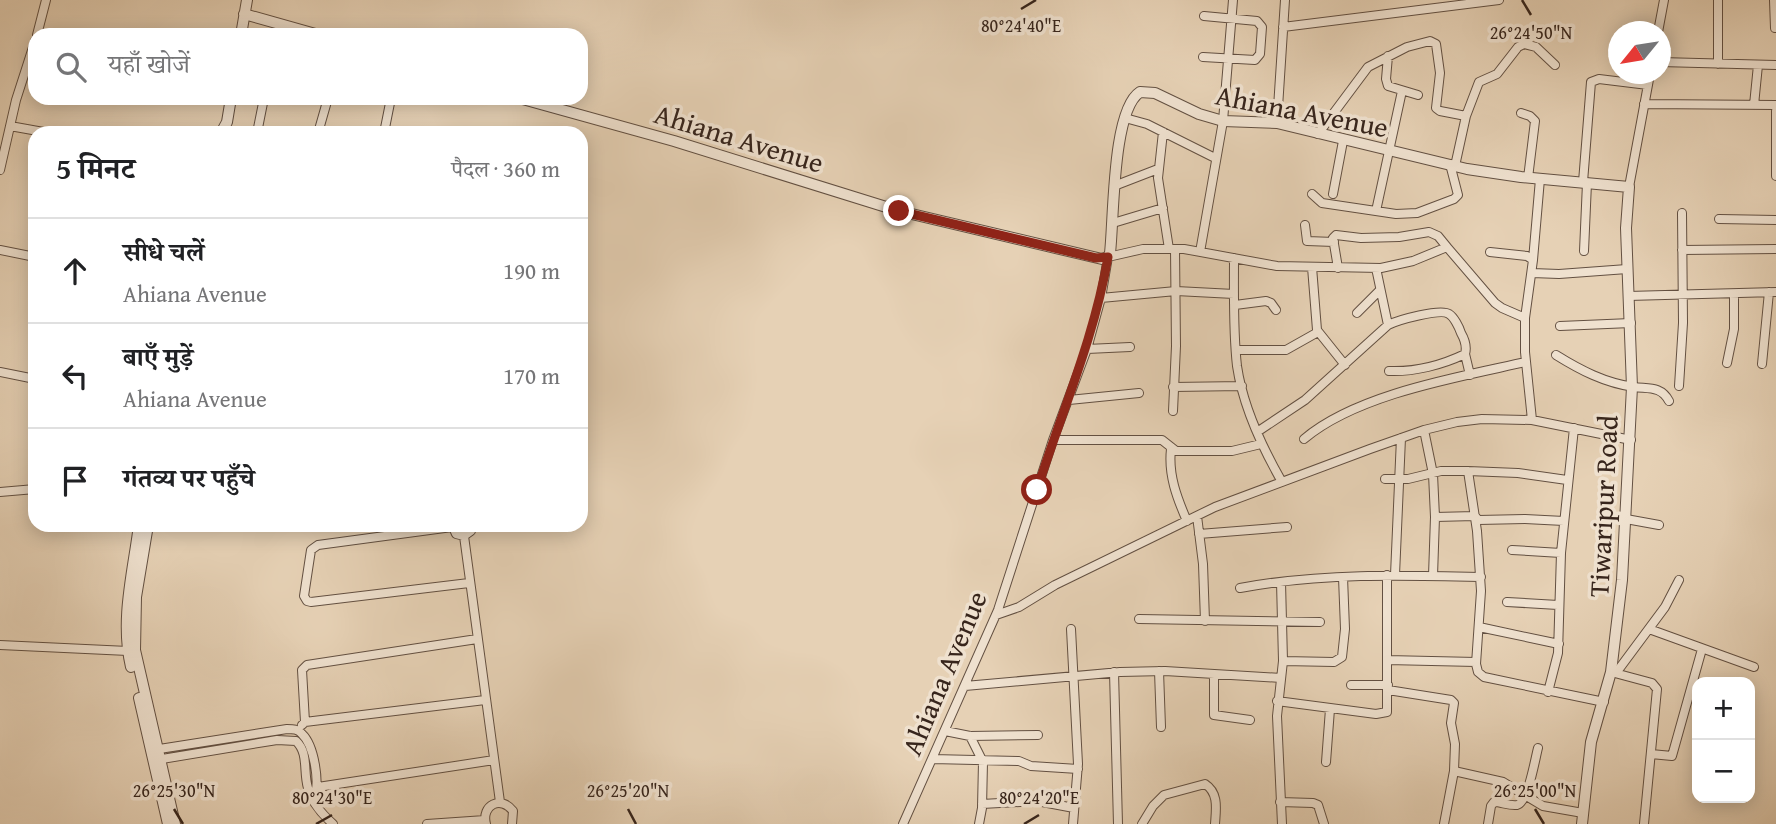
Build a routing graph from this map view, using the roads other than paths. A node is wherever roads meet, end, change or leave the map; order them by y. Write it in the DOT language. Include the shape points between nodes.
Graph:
graph roads {
  1 [pos="46,0"];
  2 [pos="247,0"];
  3 [pos="1233,0"];
  4 [pos="1285,0"];
  5 [pos="1499,0"];
  6 [pos="1664,0"];
  7 [pos="1718,0"];
  8 [pos="1764,0"];
  9 [pos="1775,0"];
  10 [pos="244,15"];
  11 [pos="1204,16"];
  12 [pos="1232,18"];
  13 [pos="1660,21"];
  14 [pos="280,23"];
  15 [pos="1283,27"];
  16 [pos="39,28"];
  17 [pos="242,28"];
  18 [pos="279,28"];
  19 [pos="296,28"];
  20 [pos="1775,28"];
  21 [pos="1388,56"];
  22 [pos="1203,57"];
  23 [pos="1229,59"];
  24 [pos="1671,62"];
  25 [pos="1718,64"];
  26 [pos="28,65"];
  27 [pos="1555,65"];
  28 [pos="1758,65"];
  29 [pos="1776,65"];
  30 [pos="1648,85"];
  31 [pos="1402,91"];
  32 [pos="1418,95"];
  33 [pos="1644,104"];
  34 [pos="230,105"];
  35 [pos="263,105"];
  36 [pos="326,105"];
  37 [pos="390,105"];
  38 [pos="544,105"];
  39 [pos="1754,105"];
  40 [pos="1776,105"];
  41 [pos="1776,111"];
  42 [pos="1521,113"];
  43 [pos="1466,116"];
  44 [pos="1125,118"];
  45 [pos="1223,121"];
  46 [pos="227,122"];
  47 [pos="1277,123"];
  48 [pos="10,126"];
  49 [pos="225,126"];
  50 [pos="228,126"];
  51 [pos="258,126"];
  52 [pos="320,126"];
  53 [pos="385,126"];
  54 [pos="28,129"];
  55 [pos="1163,132"];
  56 [pos="1318,134"];
  57 [pos="1343,141"];
  58 [pos="1776,146"];
  59 [pos="1387,150"];
  60 [pos="1215,158"];
  61 [pos="1,165"];
  62 [pos="1452,165"];
  63 [pos="1158,169"];
  64 [pos="1776,176"];
  65 [pos="1528,178"];
  66 [pos="1540,179"];
  67 [pos="1585,182"];
  68 [pos="1114,186"];
  69 [pos="1629,187"];
  70 [pos="1312,194"];
  71 [pos="1333,194"];
  72 [pos="1163,208"];
  73 [pos="1376,211"];
  74 [pos="1682,213"];
  75 [pos="1719,219"];
  76 [pos="1776,220"];
  77 [pos="1113,223"];
  78 [pos="1305,225"];
  79 [pos="1334,242"];
  80 [pos="1447,247"];
  81 [pos="1172,249"];
  82 [pos="1776,249"];
  83 [pos="0,250"];
  84 [pos="1682,250"];
  85 [pos="1584,251"];
  86 [pos="1200,252"];
  87 [pos="1490,252"];
  88 [pos="28,256"];
  89 [pos="1108,257"];
  90 [pos="1234,258"];
  91 [pos="1533,260"];
  92 [pos="1312,267"];
  93 [pos="1338,268"];
  94 [pos="1376,268"];
  95 [pos="1627,269"];
  96 [pos="1532,273"];
  97 [pos="1380,290"];
  98 [pos="1176,291"];
  99 [pos="1773,292"];
  100 [pos="1234,294"];
  101 [pos="1734,294"];
  102 [pos="1628,296"];
  103 [pos="1683,296"];
  104 [pos="1101,298"];
  105 [pos="1235,305"];
  106 [pos="1276,310"];
  107 [pos="1357,313"];
  108 [pos="1525,318"];
  109 [pos="1630,323"];
  110 [pos="1388,325"];
  111 [pos="1560,326"];
  112 [pos="1318,332"];
  113 [pos="1130,347"];
  114 [pos="1087,349"];
  115 [pos="1236,350"];
  116 [pos="1465,354"];
  117 [pos="1556,355"];
  118 [pos="1526,362"];
  119 [pos="1727,363"];
  120 [pos="1762,364"];
  121 [pos="1345,365"];
  122 [pos="1389,371"];
  123 [pos="0,372"];
  124 [pos="1470,375"];
  125 [pos="28,378"];
  126 [pos="1242,386"];
  127 [pos="1679,386"];
  128 [pos="1173,387"];
  129 [pos="1632,387"];
  130 [pos="1139,393"];
  131 [pos="1069,400"];
  132 [pos="1669,401"];
  133 [pos="1173,411"];
  134 [pos="1532,420"];
  135 [pos="1574,428"];
  136 [pos="1424,430"];
  137 [pos="1257,432"];
  138 [pos="1401,438"];
  139 [pos="1304,439"];
  140 [pos="1053,440"];
  141 [pos="1631,440"];
  142 [pos="1261,444"];
  143 [pos="1171,449"];
  144 [pos="1468,471"];
  145 [pos="1433,474"];
  146 [pos="1385,479"];
  147 [pos="1398,479"];
  148 [pos="1567,480"];
  149 [pos="1282,482"];
  150 [pos="28,490"];
  151 [pos="0,492"];
  152 [pos="1197,516"];
  153 [pos="1475,516"];
  154 [pos="1435,517"];
  155 [pos="1626,519"];
  156 [pos="1188,521"];
  157 [pos="1564,521"];
  158 [pos="1659,525"];
  159 [pos="1287,527"];
  160 [pos="138,532"];
  161 [pos="147,532"];
  162 [pos="410,532"];
  163 [pos="455,532"];
  164 [pos="470,532"];
  165 [pos="1199,534"];
  166 [pos="464,536"];
  167 [pos="1513,550"];
  168 [pos="1561,553"];
  169 [pos="1391,575"];
  170 [pos="1433,576"];
  171 [pos="1343,577"];
  172 [pos="1481,577"];
  173 [pos="1679,580"];
  174 [pos="1281,582"];
  175 [pos="469,583"];
  176 [pos="1240,588"];
  177 [pos="1507,602"];
  178 [pos="1558,605"];
  179 [pos="996,615"];
  180 [pos="1139,619"];
  181 [pos="1205,621"];
  182 [pos="1283,621"];
  183 [pos="1320,622"];
  184 [pos="1479,627"];
  185 [pos="1071,629"];
  186 [pos="1649,629"];
  187 [pos="477,639"];
  188 [pos="1559,644"];
  189 [pos="0,645"];
  190 [pos="1702,649"];
  191 [pos="128,651"];
  192 [pos="1387,660"];
  193 [pos="1283,661"];
  194 [pos="1476,662"];
  195 [pos="1754,667"];
  196 [pos="1159,671"];
  197 [pos="1114,672"];
  198 [pos="1614,672"];
  199 [pos="1074,674"];
  200 [pos="1214,674"];
  201 [pos="1281,678"];
  202 [pos="1351,685"];
  203 [pos="965,686"];
  204 [pos="1388,688"];
  205 [pos="1548,692"];
  206 [pos="485,700"];
  207 [pos="1277,701"];
  208 [pos="1604,702"];
  209 [pos="1330,709"];
  210 [pos="1250,720"];
  211 [pos="305,722"];
  212 [pos="1161,727"];
  213 [pos="297,730"];
  214 [pos="945,732"];
  215 [pos="1038,735"];
  216 [pos="970,736"];
  217 [pos="218,740"];
  218 [pos="1538,748"];
  219 [pos="220,750"];
  220 [pos="1651,754"];
  221 [pos="155,755"];
  222 [pos="494,760"];
  223 [pos="932,760"];
  224 [pos="983,762"];
  225 [pos="1326,762"];
  226 [pos="1078,769"];
  227 [pos="1454,771"];
  228 [pos="318,787"];
  229 [pos="1526,795"];
  230 [pos="313,798"];
  231 [pos="500,802"];
  232 [pos="1280,802"];
  233 [pos="982,804"];
  234 [pos="1074,808"];
  235 [pos="1583,813"];
  236 [pos="486,822"];
  237 [pos="168,824"];
  238 [pos="175,824"];
  239 [pos="333,824"];
  240 [pos="427,824"];
  241 [pos="512,824"];
  242 [pos="903,824"];
  243 [pos="979,824"];
  244 [pos="1073,824"];
  245 [pos="1118,824"];
  246 [pos="1142,824"];
  247 [pos="1215,824"];
  248 [pos="1282,824"];
  249 [pos="1324,824"];
  250 [pos="1444,824"];
  251 [pos="1488,824"];
  252 [pos="1582,824"];
  253 [pos="1644,824"];
  1 -- 16 [label="street"];
  2 -- 10 [label="street"];
  3 -- 12 [label="street"];
  4 -- 15 [label="street"];
  5 -- 15 [label="street"];
  6 -- 13 [label="street"];
  7 -- 25 [label="street"];
  8 -- 9 [label="street"];
  9 -- 20 [label="street"];
  10 -- 14 [label="street"];
  10 -- 17 [label="street"];
  11 -- 12 [label="street"];
  12 -- 23 [label="street"];
  12 -- 23 [label="street" via="1260,23 1261,45 1255,60"];
  14 -- 18 [label="street"];
  14 -- 19 [label="street"];
  15 -- 47 [label="street"];
  21 -- 31 [label="street" via="1387,84"];
  21 -- 43 [label="street" via="1418,44 1435,43 1440,73 1436,108"];
  21 -- 56 [label="street" via="1368,67"];
  22 -- 23 [label="street"];
  23 -- 45 [label="street"];
  24 -- 25 [label="street"];
  25 -- 28 [label="street"];
  26 -- 48 [label="street"];
  27 -- 43 [label="street" via="1531,44 1521,45 1497,74 1479,82"];
  28 -- 29 [label="street"];
  28 -- 39 [label="street"];
  30 -- 33 [label="street"];
  30 -- 67 [label="street" via="1591,82"];
  31 -- 32 [label="street"];
  31 -- 59 [label="street"];
  33 -- 39 [label="street"];
  33 -- 69 [label="street"];
  34 -- 46 [label="street"];
  35 -- 51 [label="street"];
  36 -- 52 [label="street"];
  37 -- 53 [label="street"];
  38 -- 89 [label="street, Ahiana Avenue" via="899,211 1096,258"];
  39 -- 40 [label="street"];
  41 -- 58 [label="street"];
  42 -- 65 [label="street" via="1535,121"];
  43 -- 62 [label="street"];
  44 -- 45 [label="street, Ahiana Avenue" via="1135,96 1147,92"];
  44 -- 55 [label="street"];
  44 -- 68 [label="street, Ahiana Avenue"];
  45 -- 47 [label="street, Ahiana Avenue"];
  45 -- 60 [label="street"];
  46 -- 49 [label="street"];
  46 -- 50 [label="street"];
  47 -- 56 [label="street, Ahiana Avenue"];
  48 -- 54 [label="street"];
  48 -- 61 [label="street"];
  55 -- 60 [label="street"];
  55 -- 63 [label="street"];
  56 -- 57 [label="street, Ahiana Avenue"];
  57 -- 59 [label="street, Ahiana Avenue"];
  57 -- 71 [label="street"];
  58 -- 64 [label="street"];
  59 -- 62 [label="street, Ahiana Avenue"];
  59 -- 73 [label="street"];
  60 -- 86 [label="street"];
  62 -- 65 [label="street, Ahiana Avenue"];
  62 -- 73 [label="street" via="1458,190 1454,199 1407,214"];
  63 -- 68 [label="street"];
  63 -- 72 [label="street"];
  65 -- 66 [label="street, Ahiana Avenue"];
  66 -- 67 [label="street, Ahiana Avenue"];
  66 -- 91 [label="street"];
  67 -- 69 [label="street, Ahiana Avenue"];
  67 -- 85 [label="street"];
  68 -- 77 [label="street, Ahiana Avenue"];
  69 -- 95 [label="street, Tiwaripur Road"];
  70 -- 73 [label="street" via="1322,203"];
  72 -- 77 [label="street"];
  72 -- 81 [label="street"];
  74 -- 84 [label="street"];
  75 -- 76 [label="street"];
  77 -- 89 [label="street, Ahiana Avenue"];
  78 -- 79 [label="street" via="1307,241"];
  79 -- 80 [label="street" via="1336,235 1399,237 1429,232"];
  79 -- 93 [label="street"];
  80 -- 94 [label="street" via="1413,261"];
  80 -- 108 [label="street" via="1495,303"];
  81 -- 86 [label="street"];
  81 -- 89 [label="street" via="1143,249"];
  81 -- 98 [label="street"];
  82 -- 84 [label="street"];
  83 -- 88 [label="street"];
  84 -- 103 [label="street"];
  86 -- 90 [label="street"];
  87 -- 91 [label="street"];
  89 -- 104 [label="street, Ahiana Avenue"];
  90 -- 92 [label="street"];
  90 -- 100 [label="street"];
  91 -- 96 [label="street"];
  92 -- 93 [label="street"];
  92 -- 112 [label="street"];
  93 -- 94 [label="street"];
  94 -- 97 [label="street"];
  95 -- 96 [label="street"];
  95 -- 102 [label="street, Tiwaripur Road"];
  96 -- 108 [label="street"];
  97 -- 107 [label="street"];
  97 -- 110 [label="street"];
  98 -- 100 [label="street"];
  98 -- 104 [label="street"];
  98 -- 128 [label="street"];
  99 -- 101 [label="street"];
  99 -- 120 [label="street"];
  100 -- 105 [label="street"];
  101 -- 103 [label="street"];
  101 -- 119 [label="street"];
  102 -- 103 [label="street"];
  102 -- 109 [label="street, Tiwaripur Road"];
  103 -- 127 [label="street"];
  104 -- 114 [label="street, Ahiana Avenue"];
  105 -- 106 [label="street" via="1266,301"];
  105 -- 115 [label="street"];
  108 -- 118 [label="street"];
  109 -- 111 [label="street"];
  109 -- 129 [label="street, Tiwaripur Road"];
  110 -- 116 [label="street" via="1447,312 1462,333"];
  110 -- 121 [label="street"];
  112 -- 115 [label="street" via="1286,351"];
  112 -- 121 [label="street"];
  113 -- 114 [label="street"];
  114 -- 131 [label="street, Ahiana Avenue"];
  115 -- 126 [label="street"];
  116 -- 122 [label="street" via="1425,368"];
  116 -- 124 [label="street"];
  117 -- 129 [label="street" via="1595,377"];
  118 -- 124 [label="street"];
  118 -- 134 [label="street"];
  121 -- 137 [label="street" via="1290,412"];
  123 -- 125 [label="street"];
  124 -- 139 [label="street" via="1398,393 1344,413"];
  126 -- 128 [label="street"];
  126 -- 137 [label="street"];
  128 -- 133 [label="street"];
  129 -- 132 [label="street" via="1657,389"];
  129 -- 141 [label="street, Tiwaripur Road"];
  130 -- 131 [label="street"];
  131 -- 140 [label="street, Ahiana Avenue"];
  134 -- 135 [label="street"];
  134 -- 136 [label="street" via="1482,419"];
  135 -- 141 [label="street"];
  135 -- 148 [label="street"];
  136 -- 138 [label="street"];
  136 -- 145 [label="street"];
  137 -- 142 [label="street"];
  138 -- 147 [label="street"];
  138 -- 149 [label="street"];
  140 -- 143 [label="street" via="1162,440"];
  140 -- 179 [label="street, Ahiana Avenue"];
  141 -- 155 [label="street, Tiwaripur Road"];
  142 -- 143 [label="street" via="1220,452"];
  142 -- 149 [label="street"];
  143 -- 156 [label="street" via="1173,484"];
  144 -- 145 [label="street"];
  144 -- 148 [label="street"];
  144 -- 153 [label="street"];
  145 -- 147 [label="street"];
  145 -- 154 [label="street"];
  146 -- 147 [label="street"];
  147 -- 169 [label="street"];
  148 -- 157 [label="street"];
  149 -- 152 [label="street"];
  150 -- 151 [label="street"];
  152 -- 156 [label="street"];
  152 -- 165 [label="street"];
  153 -- 154 [label="street"];
  153 -- 157 [label="street" via="1478,520"];
  153 -- 172 [label="street"];
  154 -- 170 [label="street"];
  155 -- 158 [label="street"];
  155 -- 198 [label="street, Tiwaripur Road"];
  156 -- 179 [label="street"];
  157 -- 168 [label="street"];
  159 -- 165 [label="street"];
  160 -- 191 [label="street" via="129,585"];
  161 -- 221 [label="street" via="136,597 135,650"];
  162 -- 175 [label="street" via="318,545 311,550 304,596 311,603"];
  163 -- 166 [label="street"];
  164 -- 166 [label="street"];
  165 -- 181 [label="street"];
  166 -- 175 [label="street"];
  167 -- 168 [label="street"];
  168 -- 178 [label="street"];
  169 -- 170 [label="street"];
  169 -- 171 [label="street"];
  169 -- 192 [label="street" via="1385,621"];
  170 -- 172 [label="street"];
  171 -- 174 [label="street"];
  171 -- 193 [label="street" via="1342,657 1334,662"];
  172 -- 184 [label="street"];
  173 -- 186 [label="street"];
  174 -- 176 [label="street"];
  174 -- 182 [label="street"];
  175 -- 187 [label="street"];
  177 -- 178 [label="street"];
  178 -- 188 [label="street"];
  179 -- 203 [label="street, Ahiana Avenue"];
  180 -- 181 [label="street"];
  181 -- 182 [label="street"];
  182 -- 183 [label="street"];
  182 -- 193 [label="street"];
  184 -- 188 [label="street"];
  184 -- 194 [label="street"];
  185 -- 199 [label="street"];
  186 -- 190 [label="street"];
  186 -- 198 [label="street"];
  187 -- 206 [label="street"];
  187 -- 211 [label="street" via="307,664 302,670"];
  188 -- 205 [label="street"];
  189 -- 191 [label="street"];
  190 -- 195 [label="street"];
  190 -- 220 [label="street" via="1672,757"];
  191 -- 221 [label="street"];
  192 -- 194 [label="street"];
  192 -- 204 [label="street"];
  193 -- 201 [label="street"];
  194 -- 205 [label="street" via="1484,677"];
  196 -- 197 [label="street"];
  196 -- 200 [label="street"];
  196 -- 212 [label="street"];
  197 -- 199 [label="street"];
  197 -- 245 [label="street"];
  198 -- 208 [label="street, Tiwaripur Road"];
  198 -- 220 [label="street" via="1652,683 1657,689"];
  199 -- 203 [label="street"];
  199 -- 226 [label="street"];
  200 -- 201 [label="street"];
  200 -- 210 [label="street" via="1214,715"];
  201 -- 207 [label="street"];
  202 -- 204 [label="street"];
  203 -- 214 [label="street, Ahiana Avenue"];
  204 -- 209 [label="street" via="1388,710 1383,714"];
  204 -- 227 [label="street" via="1453,701"];
  205 -- 208 [label="street"];
  206 -- 211 [label="street"];
  206 -- 222 [label="street"];
  207 -- 209 [label="street"];
  207 -- 232 [label="street"];
  208 -- 235 [label="street, Tiwaripur Road" via="1591,743"];
  209 -- 225 [label="street"];
  211 -- 213 [label="street"];
  213 -- 217 [label="street"];
  213 -- 228 [label="street" via="310,743"];
  214 -- 216 [label="street"];
  214 -- 223 [label="street, Ahiana Avenue"];
  215 -- 216 [label="street"];
  216 -- 224 [label="street"];
  217 -- 219 [label="street"];
  217 -- 221 [label="street"];
  218 -- 229 [label="street"];
  219 -- 221 [label="street"];
  219 -- 230 [label="street" via="296,741 303,749"];
  220 -- 253 [label="street"];
  221 -- 237 [label="street"];
  221 -- 238 [label="street"];
  222 -- 228 [label="street"];
  222 -- 231 [label="street"];
  223 -- 224 [label="street"];
  223 -- 242 [label="street, Ahiana Avenue"];
  224 -- 226 [label="street" via="1019,761"];
  224 -- 233 [label="street"];
  226 -- 234 [label="street"];
  227 -- 229 [label="street" via="1503,782"];
  227 -- 250 [label="street"];
  228 -- 230 [label="street"];
  229 -- 235 [label="street" via="1543,806"];
  229 -- 251 [label="street" via="1518,805 1492,804"];
  230 -- 239 [label="street"];
  231 -- 236 [label="street" via="486,810"];
  231 -- 241 [label="street" via="513,811"];
  232 -- 248 [label="street"];
  232 -- 249 [label="street" via="1313,803 1320,808"];
  233 -- 234 [label="street" via="1037,801"];
  233 -- 243 [label="street"];
  234 -- 244 [label="street"];
  235 -- 252 [label="street, Tiwaripur Road"];
  236 -- 240 [label="street"];
  246 -- 247 [label="street" via="1159,799 1205,784 1215,798"];
}
